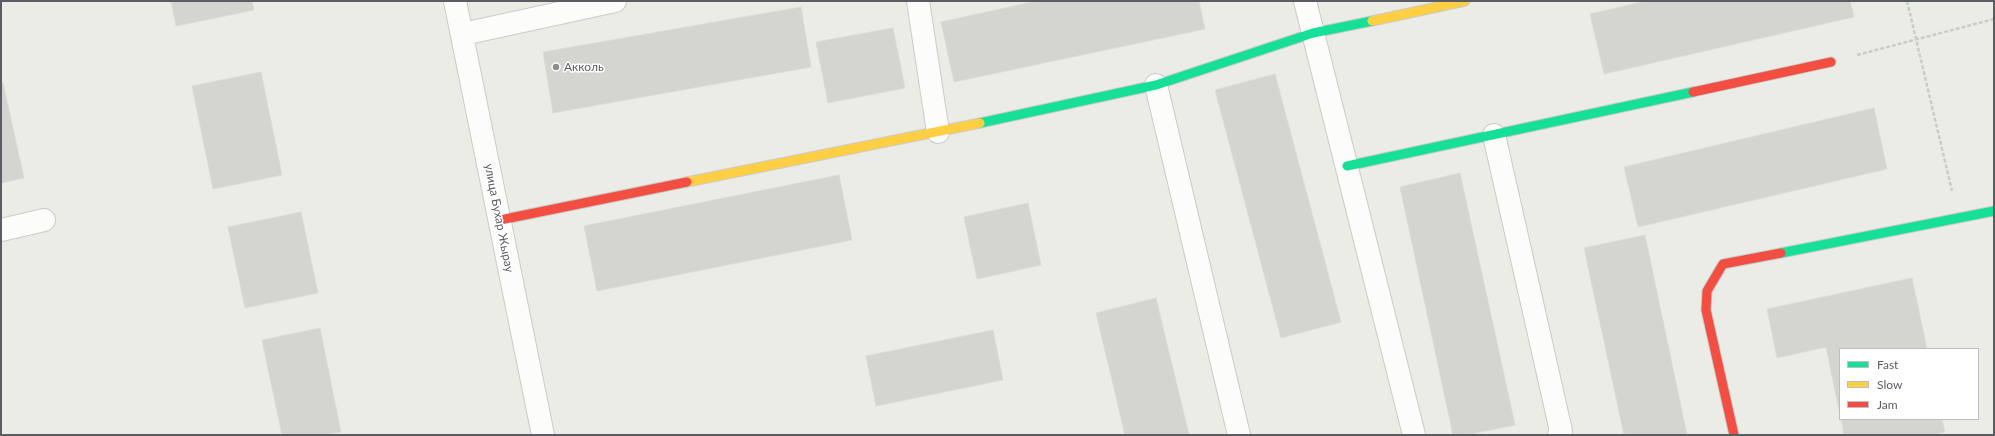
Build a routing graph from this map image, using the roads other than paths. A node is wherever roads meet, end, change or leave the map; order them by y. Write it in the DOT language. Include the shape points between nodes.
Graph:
graph roads {
  1 [pos="456,1"];
  2 [pos="615,1"];
  3 [pos="918,1"];
  4 [pos="1305,1"];
  5 [pos="1465,1"];
  6 [pos="1313,33"];
  7 [pos="463,34"];
  8 [pos="1831,62"];
  9 [pos="1156,84"];
  10 [pos="938,132"];
  11 [pos="1494,135"];
  12 [pos="1347,166"];
  13 [pos="1994,211"];
  14 [pos="44,220"];
  15 [pos="500,220"];
  16 [pos="1,230"];
  17 [pos="543,435"];
  18 [pos="1239,435"];
  19 [pos="1414,435"];
  20 [pos="1559,435"];
  21 [pos="1734,435"];
  1 -- 7 [label="street, улица Бухар Жырау"];
  2 -- 7 [label="street"];
  3 -- 10 [label="street"];
  4 -- 6 [label="street"];
  5 -- 6 [label="street"];
  6 -- 9 [label="street"];
  6 -- 12 [label="street"];
  7 -- 15 [label="street, улица Бухар Жырау"];
  8 -- 11 [label="street"];
  9 -- 10 [label="street"];
  9 -- 18 [label="street"];
  10 -- 15 [label="street"];
  11 -- 12 [label="street"];
  11 -- 20 [label="street"];
  12 -- 19 [label="street"];
  13 -- 21 [label="street" via="1723,264 1707,291 1706,310"];
  14 -- 16 [label="street"];
  15 -- 17 [label="street, улица Бухар Жырау"];
}
